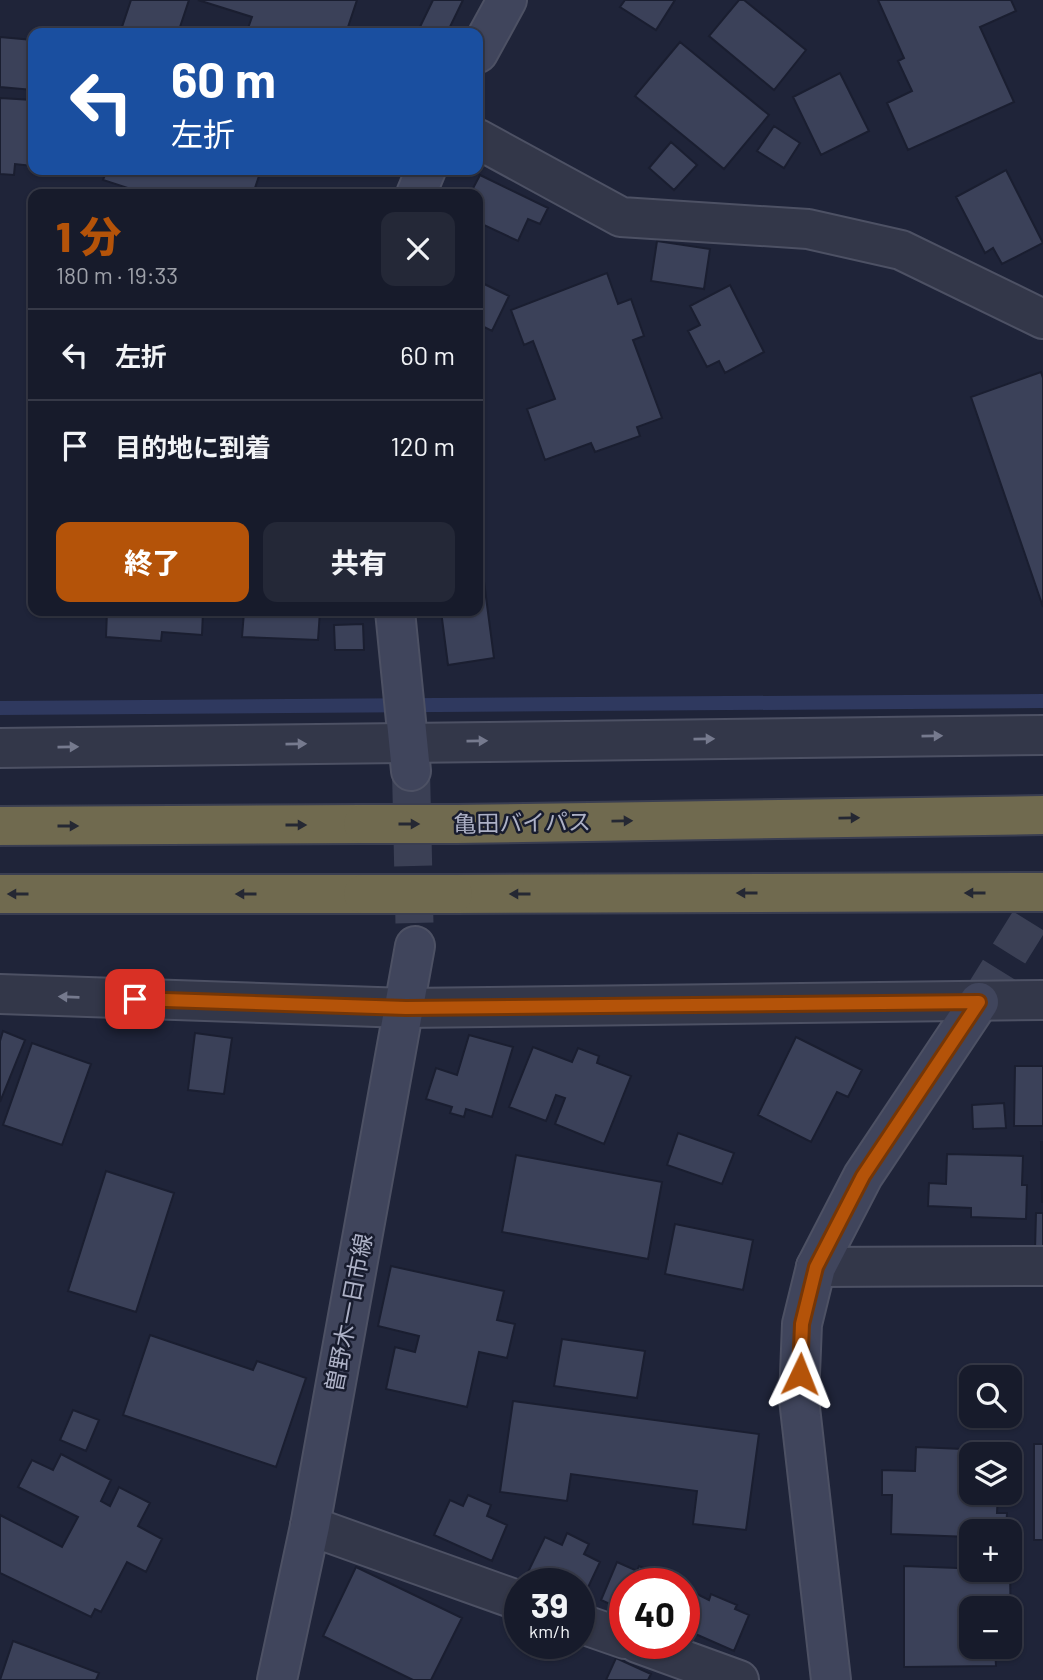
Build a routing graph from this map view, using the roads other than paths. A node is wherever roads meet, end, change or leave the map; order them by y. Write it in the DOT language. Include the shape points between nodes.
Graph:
graph roads {
  1 [pos="507,0"];
  2 [pos="483,44"];
  3 [pos="483,142"];
  4 [pos="1043,319"];
  5 [pos="396,616"];
  6 [pos="1043,735"];
  7 [pos="0,748"];
  8 [pos="409,748"];
  9 [pos="1043,815"];
  10 [pos="0,826"];
  11 [pos="1043,892"];
  12 [pos="0,894"];
  13 [pos="415,946"];
  14 [pos="0,994"];
  15 [pos="1043,1000"];
  16 [pos="979,1002"];
  17 [pos="406,1008"];
  18 [pos="1043,1266"];
  19 [pos="816,1267"];
  20 [pos="310,1526"];
  21 [pos="504,1595"];
  22 [pos="681,1659"];
  23 [pos="277,1680"];
  24 [pos="739,1680"];
  25 [pos="831,1680"];
  1 -- 2 [label="main road"];
  3 -- 4 [label="street" via="621,217 808,229 901,250"];
  5 -- 8 [label="main road"];
  8 -- 6 [label="street, one-way"];
  7 -- 8 [label="street, one-way"];
  10 -- 9 [label="highway, 亀田バイパス, one-way, bridge"];
  11 -- 12 [label="highway, one-way, bridge"];
  13 -- 17 [label="main road, 曽野木一日市線"];
  17 -- 14 [label="street, one-way"];
  15 -- 16 [label="street"];
  16 -- 17 [label="street"];
  16 -- 19 [label="main road" via="863,1176"];
  17 -- 20 [label="main road, 曽野木一日市線"];
  18 -- 19 [label="street"];
  19 -- 25 [label="main road" via="802,1324 799,1399"];
  20 -- 21 [label="street"];
  20 -- 23 [label="main road, 曽野木一日市線"];
  22 -- 24 [label="street"];
}
